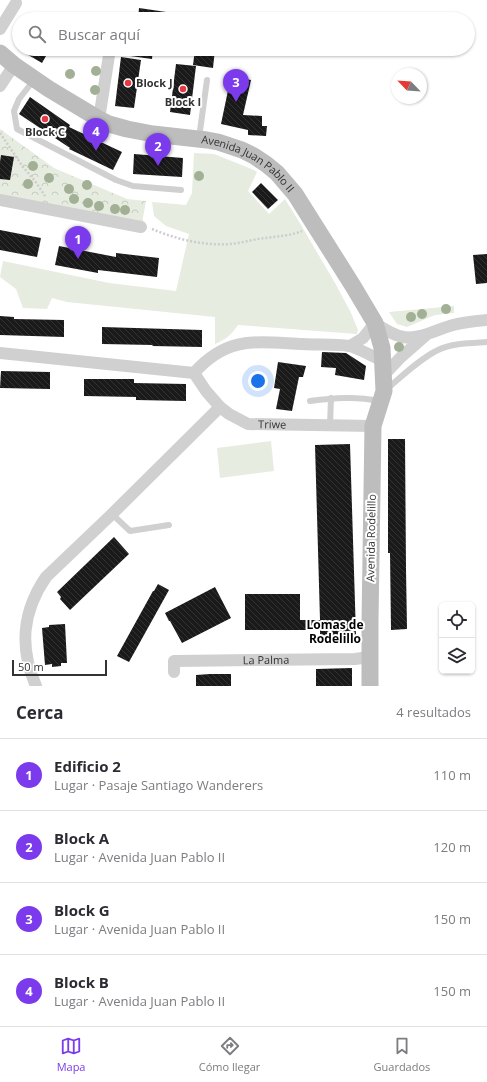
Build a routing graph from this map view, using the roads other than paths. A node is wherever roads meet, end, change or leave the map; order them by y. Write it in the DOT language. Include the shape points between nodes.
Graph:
graph roads {
  1 [pos="16,3"];
  2 [pos="0,29"];
  3 [pos="0,53"];
  4 [pos="109,56"];
  5 [pos="14,65"];
  6 [pos="35,79"];
  7 [pos="207,80"];
  8 [pos="0,86"];
  9 [pos="100,119"];
  10 [pos="199,139"];
  11 [pos="182,190"];
  12 [pos="0,200"];
  13 [pos="141,227"];
  14 [pos="487,320"];
  15 [pos="375,323"];
  16 [pos="429,333"];
  17 [pos="487,342"];
  18 [pos="350,346"];
  19 [pos="0,353"];
  20 [pos="194,373"];
  21 [pos="383,382"];
  22 [pos="331,398"];
  23 [pos="310,402"];
  24 [pos="220,407"];
  25 [pos="330,425"];
  26 [pos="373,426"];
  27 [pos="112,514"];
  28 [pos="169,525"];
  29 [pos="370,657"];
  30 [pos="174,672"];
  31 [pos="36,686"];
  32 [pos="370,686"];
  1 -- 2 [label="street"];
  3 -- 5 [label="street, Avenida Juan Pablo II"];
  4 -- 9 [label="street"];
  5 -- 6 [label="street, Avenida Juan Pablo II"];
  5 -- 8 [label="street"];
  6 -- 9 [label="street, Avenida Juan Pablo II"];
  6 -- 11 [label="lane" via="19,99 14,111 16,129 122,182 133,186"];
  7 -- 10 [label="lane"];
  9 -- 10 [label="street, Avenida Juan Pablo II" via="127,129"];
  10 -- 15 [label="street, Avenida Juan Pablo II" via="218,142 254,156 287,183"];
  12 -- 13 [label="street"];
  14 -- 16 [label="street" via="454,325"];
  15 -- 16 [label="street" via="400,337 410,338"];
  15 -- 18 [label="street" via="363,338"];
  15 -- 21 [label="street, Avenida Juan Pablo II" via="382,348"];
  16 -- 21 [label="street" via="401,357"];
  17 -- 21 [label="lane" via="466,343 439,350"];
  18 -- 20 [label="street" via="245,343 217,353"];
  18 -- 21 [label="street"];
  19 -- 20 [label="street"];
  20 -- 24 [label="street, Triwe"];
  21 -- 22 [label="lane" via="366,398"];
  21 -- 26 [label="street, Avenida Rodelillo"];
  22 -- 23 [label="lane"];
  22 -- 25 [label="lane"];
  24 -- 25 [label="street, Triwe" via="248,424"];
  24 -- 27 [label="street"];
  25 -- 26 [label="street, Triwe"];
  26 -- 29 [label="street, Avenida Rodelillo"];
  27 -- 28 [label="lane" via="130,531"];
  27 -- 31 [label="street" via="46,577 33,598 26,621 25,647"];
  29 -- 30 [label="street, La Palma" via="174,661"];
  29 -- 32 [label="street, Avenida Rodelillo"];
}
